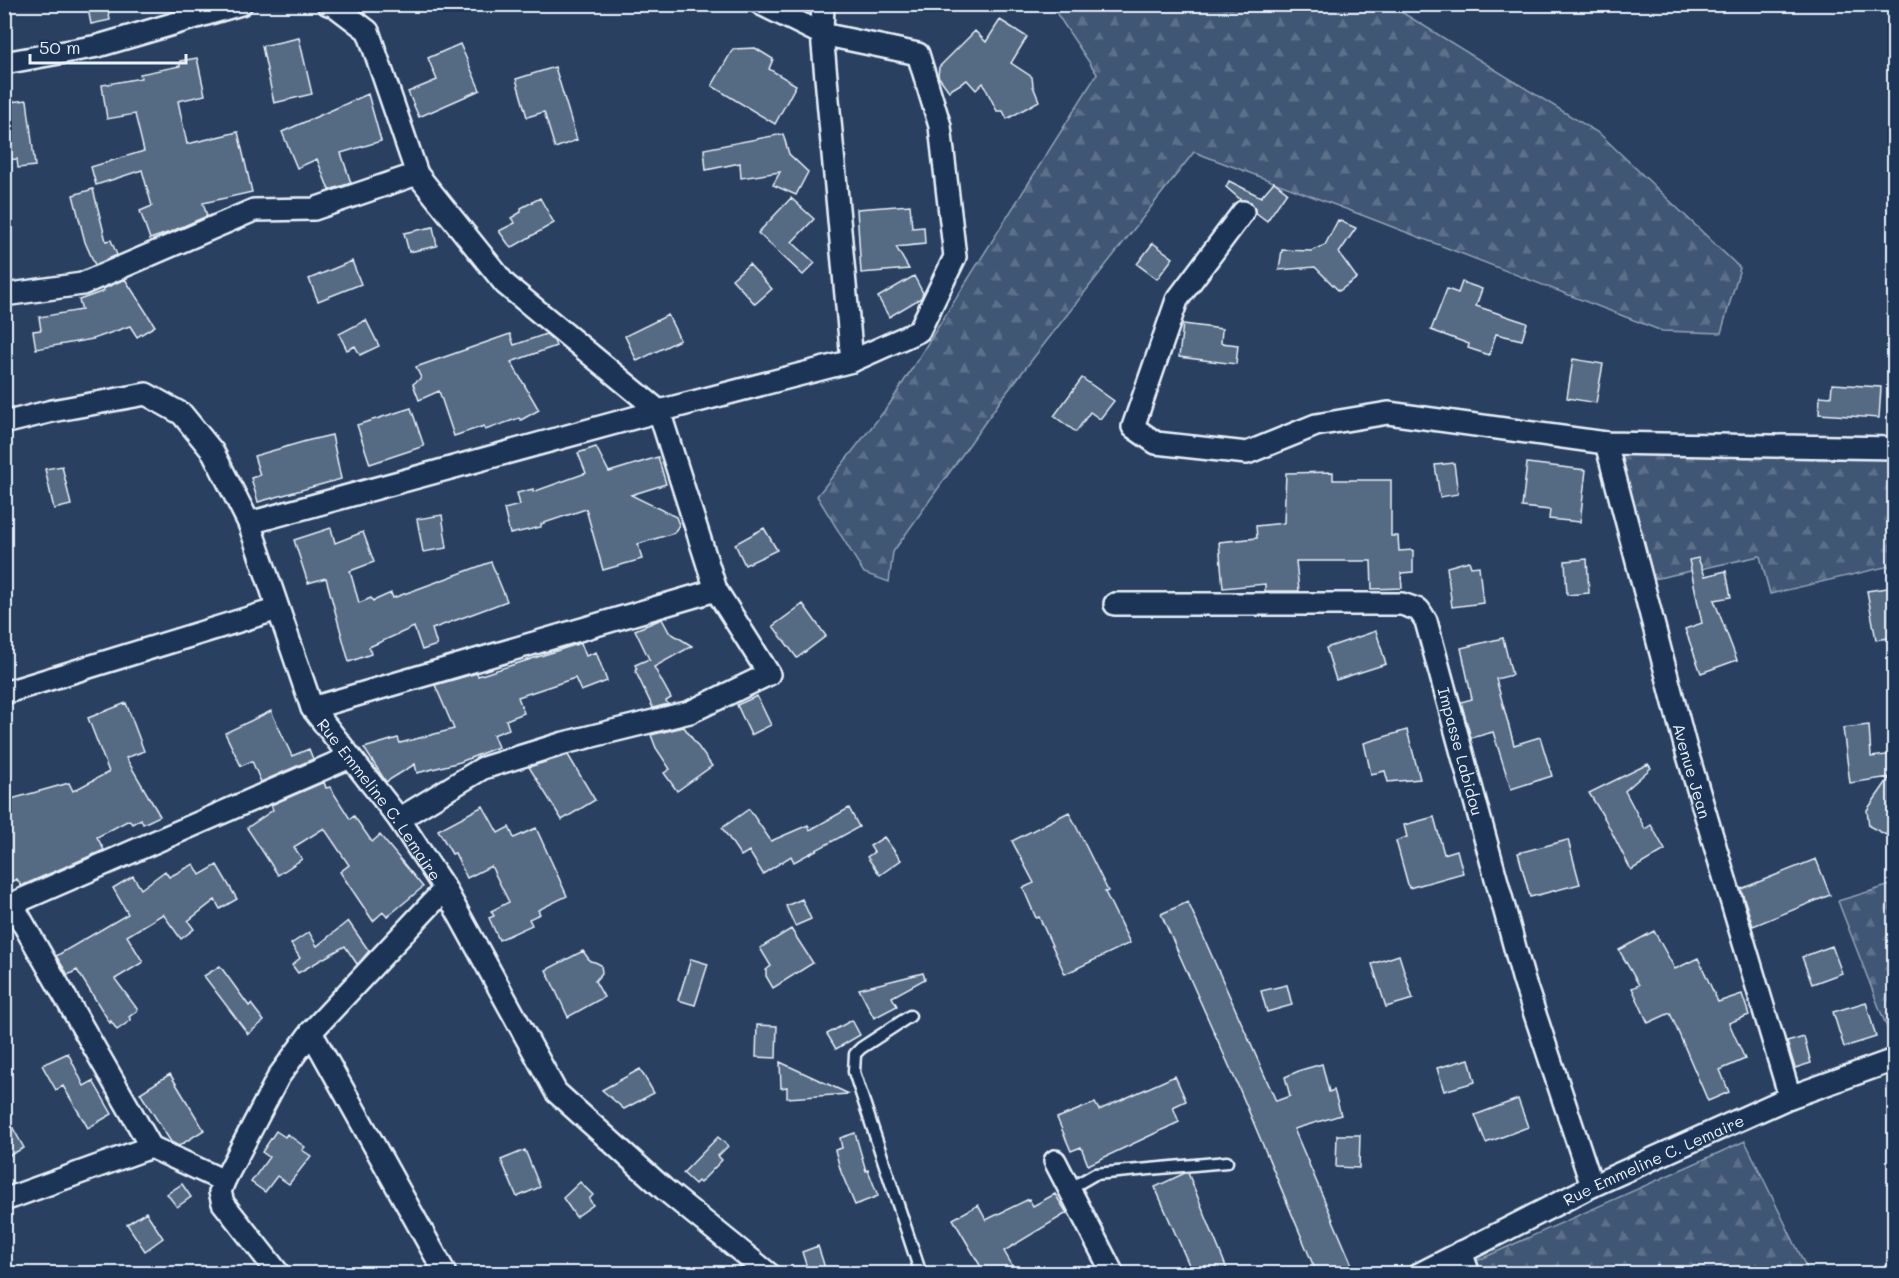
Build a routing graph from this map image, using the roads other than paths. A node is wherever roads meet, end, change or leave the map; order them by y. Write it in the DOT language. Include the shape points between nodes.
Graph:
graph roads {
  1 [pos="241,4"];
  2 [pos="328,4"];
  3 [pos="761,4"];
  4 [pos="823,4"];
  5 [pos="822,34"];
  6 [pos="4,63"];
  7 [pos="417,174"];
  8 [pos="1243,212"];
  9 [pos="4,295"];
  10 [pos="852,361"];
  11 [pos="659,411"];
  12 [pos="4,423"];
  13 [pos="1606,443"];
  14 [pos="1894,448"];
  15 [pos="249,523"];
  16 [pos="716,590"];
  17 [pos="1114,604"];
  18 [pos="278,609"];
  19 [pos="4,693"];
  20 [pos="312,708"];
  21 [pos="350,757"];
  22 [pos="399,819"];
  23 [pos="445,889"];
  24 [pos="910,1016"];
  25 [pos="311,1032"];
  26 [pos="1894,1060"];
  27 [pos="1790,1096"];
  28 [pos="151,1147"];
  29 [pos="1055,1161"];
  30 [pos="1227,1162"];
  31 [pos="224,1181"];
  32 [pos="1592,1186"];
  33 [pos="1069,1189"];
  34 [pos="4,1200"];
  35 [pos="1461,1252"];
  36 [pos="444,1271"];
  37 [pos="279,1274"];
  38 [pos="769,1274"];
  39 [pos="921,1274"];
  40 [pos="1113,1274"];
  41 [pos="1419,1274"];
  42 [pos="1469,1274"];
  1 -- 6 [label="street" via="98,46"];
  2 -- 7 [label="street" via="368,30"];
  3 -- 5 [label="street"];
  4 -- 5 [label="street"];
  5 -- 10 [label="street"];
  5 -- 10 [label="street" via="918,54 940,126 955,257 919,331"];
  7 -- 9 [label="street" via="314,209 254,210 82,284"];
  7 -- 11 [label="street" via="505,284"];
  8 -- 13 [label="street" via="1178,300 1132,427 1156,443 1247,453 1316,425 1388,412"];
  10 -- 11 [label="street"];
  11 -- 15 [label="street"];
  11 -- 16 [label="street"];
  12 -- 15 [label="street, Rue Emmeline C. Lemaire" via="146,394 182,414 213,452"];
  13 -- 14 [label="street"];
  13 -- 27 [label="street, Avenue Jean" via="1686,749"];
  15 -- 18 [label="street, Rue Emmeline C. Lemaire"];
  16 -- 20 [label="street"];
  16 -- 22 [label="street" via="769,674 690,712 483,768"];
  17 -- 32 [label="street, Impasse Labidou" via="1402,604 1419,610 1426,621 1524,981"];
  18 -- 19 [label="street"];
  18 -- 20 [label="street, Rue Emmeline C. Lemaire"];
  20 -- 21 [label="street, Rue Emmeline C. Lemaire"];
  21 -- 22 [label="street, Rue Emmeline C. Lemaire"];
  21 -- 28 [label="street" via="12,904"];
  22 -- 23 [label="street, Rue Emmeline C. Lemaire"];
  23 -- 25 [label="street"];
  23 -- 38 [label="street, Rue Emmeline C. Lemaire" via="556,1092 664,1189"];
  24 -- 39 [label="lane" via="855,1054 854,1072"];
  25 -- 31 [label="street" via="279,1076"];
  25 -- 36 [label="street"];
  26 -- 27 [label="street, Rue Emmeline C. Lemaire"];
  27 -- 32 [label="street, Rue Emmeline C. Lemaire"];
  28 -- 31 [label="street"];
  28 -- 34 [label="street"];
  29 -- 33 [label="street"];
  30 -- 33 [label="lane" via="1095,1174"];
  31 -- 37 [label="street" via="220,1192 223,1203"];
  32 -- 35 [label="street, Rue Emmeline C. Lemaire"];
  33 -- 40 [label="street"];
  35 -- 41 [label="street, Rue Emmeline C. Lemaire"];
  35 -- 42 [label="street"];
}
